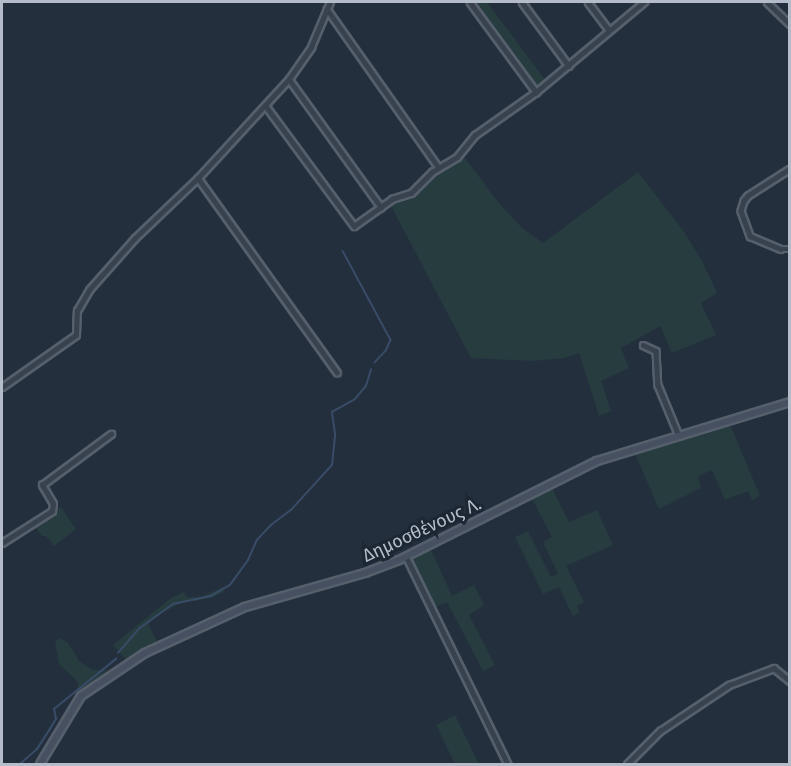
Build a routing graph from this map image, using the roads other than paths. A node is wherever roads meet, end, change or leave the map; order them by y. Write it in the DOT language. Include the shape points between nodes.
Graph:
graph roads {
  1 [pos="330,2"];
  2 [pos="470,2"];
  3 [pos="522,2"];
  4 [pos="588,2"];
  5 [pos="644,2"];
  6 [pos="767,2"];
  7 [pos="327,9"];
  8 [pos="789,24"];
  9 [pos="609,29"];
  10 [pos="569,66"];
  11 [pos="289,79"];
  12 [pos="536,92"];
  13 [pos="266,106"];
  14 [pos="439,168"];
  15 [pos="789,169"];
  16 [pos="198,178"];
  17 [pos="381,207"];
  18 [pos="789,249"];
  19 [pos="643,345"];
  20 [pos="337,372"];
  21 [pos="2,387"];
  22 [pos="789,402"];
  23 [pos="111,434"];
  24 [pos="679,436"];
  25 [pos="2,543"];
  26 [pos="406,556"];
  27 [pos="789,681"];
  28 [pos="40,765"];
  29 [pos="508,765"];
  30 [pos="627,765"];
  1 -- 7 [label="street"];
  2 -- 12 [label="street"];
  3 -- 10 [label="street"];
  4 -- 9 [label="street"];
  5 -- 9 [label="street"];
  6 -- 8 [label="street"];
  7 -- 11 [label="street" via="310,47"];
  7 -- 14 [label="street"];
  9 -- 10 [label="street"];
  10 -- 12 [label="street"];
  11 -- 13 [label="street"];
  11 -- 17 [label="street"];
  12 -- 14 [label="street" via="475,135 457,157"];
  13 -- 16 [label="street"];
  13 -- 17 [label="street" via="354,226"];
  14 -- 17 [label="street" via="411,193"];
  15 -- 18 [label="street" via="748,196 741,211 750,236"];
  16 -- 20 [label="street"];
  16 -- 21 [label="street" via="135,238 89,290 77,311 76,335"];
  19 -- 24 [label="street" via="656,351 658,385"];
  22 -- 24 [label="street, Δημοσθένους Λ."];
  23 -- 25 [label="street" via="42,485 53,504 52,511"];
  24 -- 26 [label="street, Δημοσθένους Λ." via="597,460"];
  26 -- 28 [label="street, Δημοσθένους Λ." via="365,573 245,607 126,663 81,696"];
  26 -- 29 [label="street"];
  27 -- 30 [label="street" via="774,668 729,685 660,731"];
}
